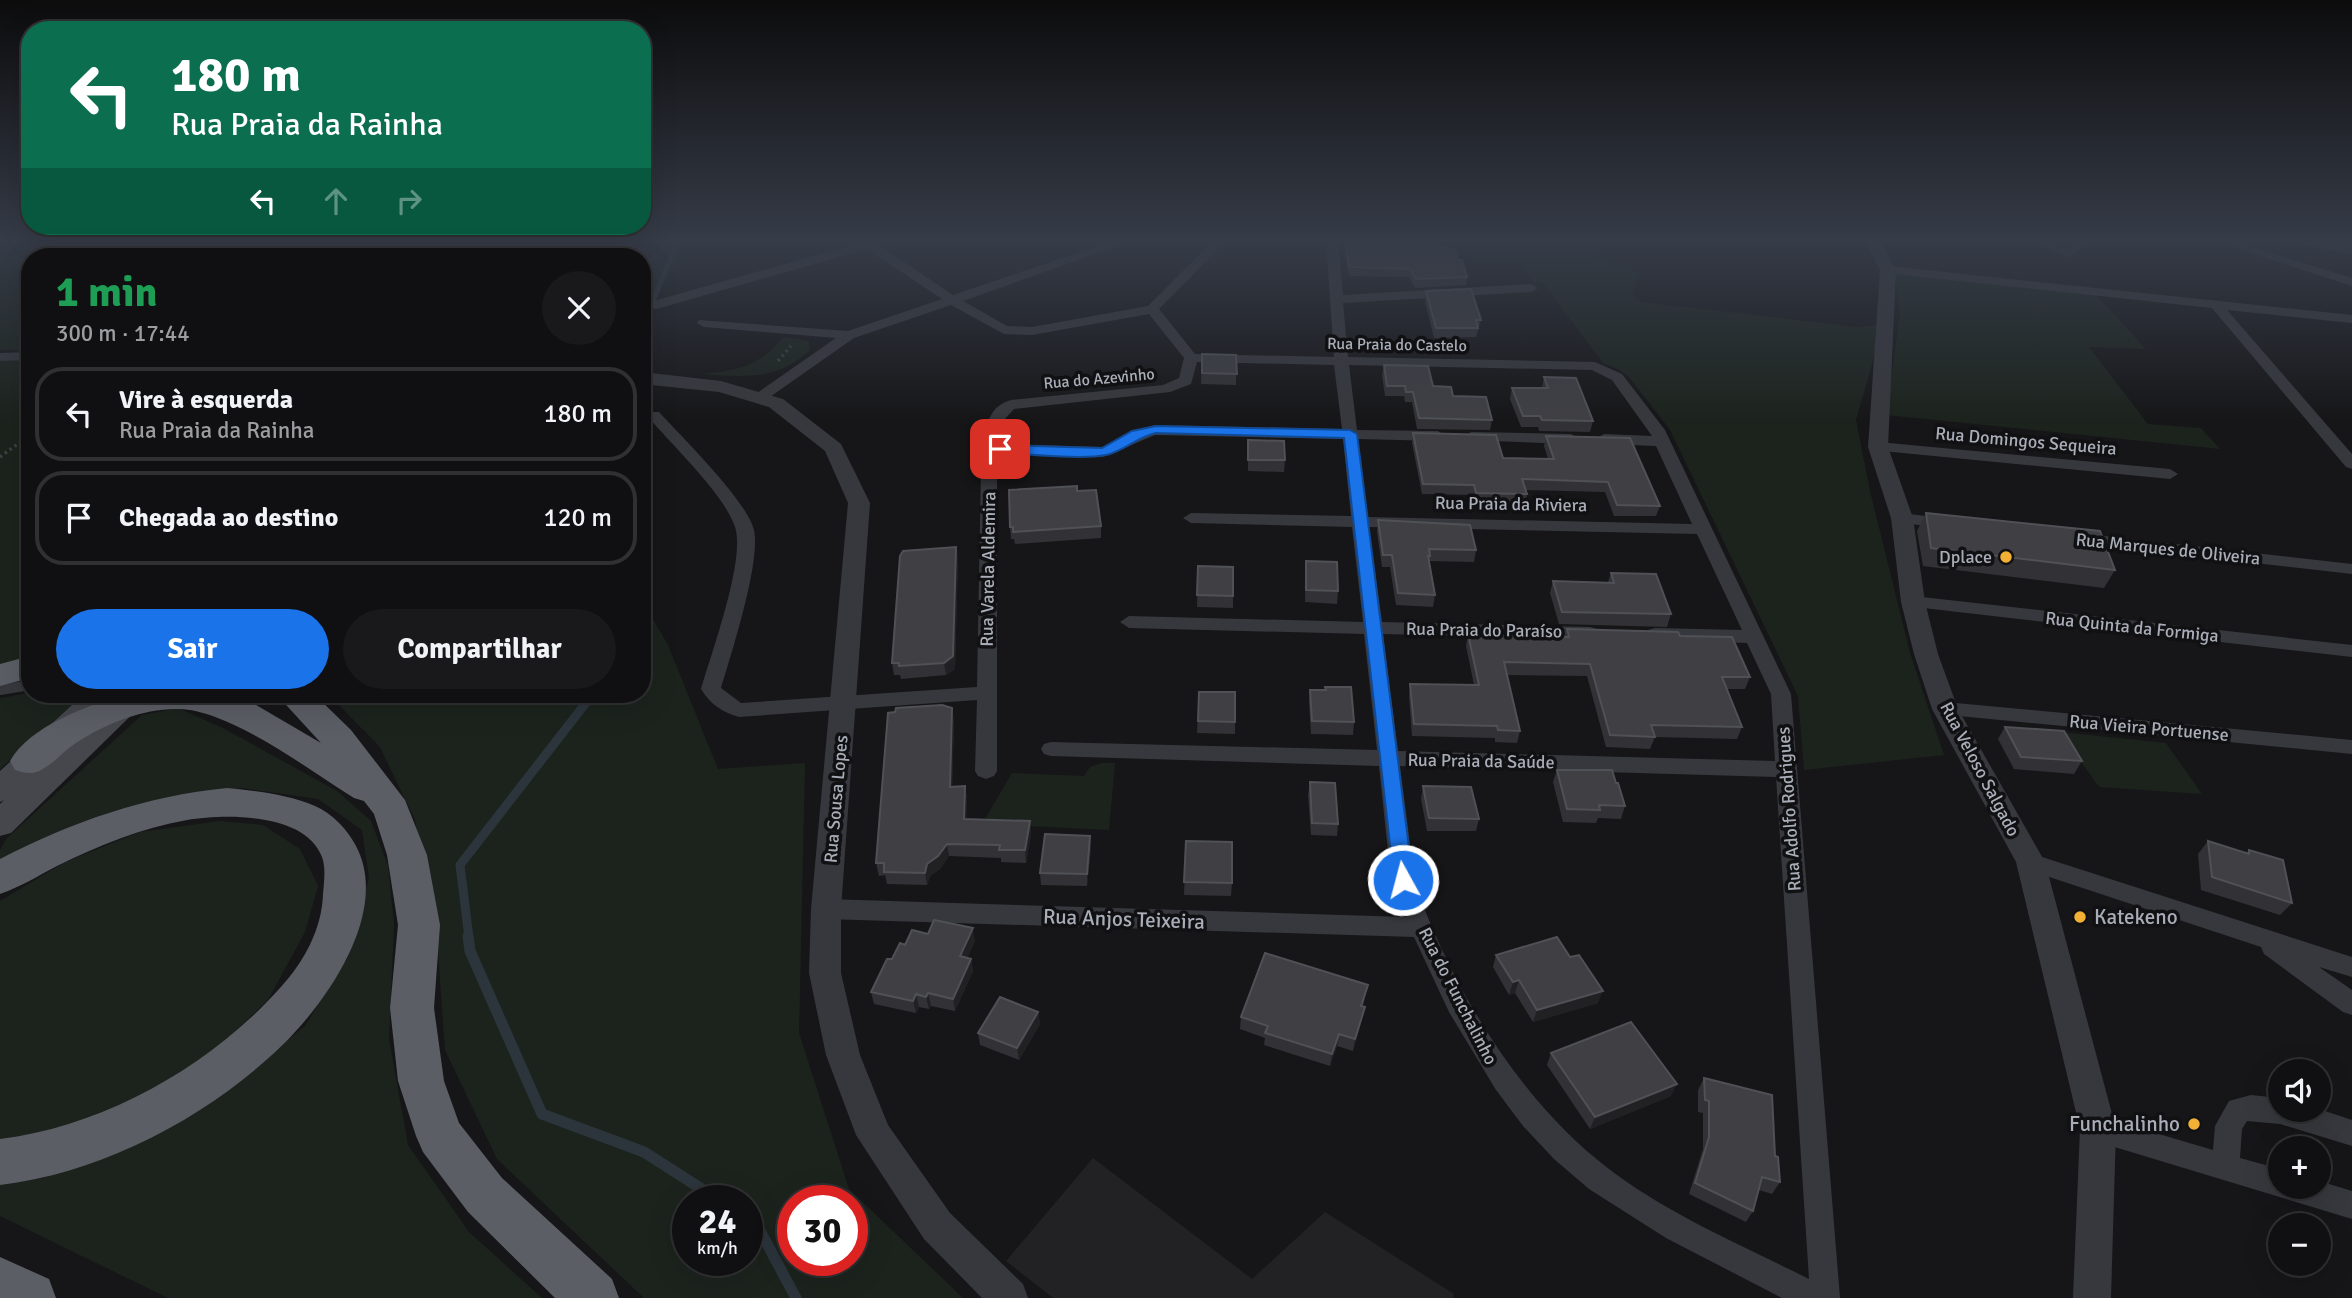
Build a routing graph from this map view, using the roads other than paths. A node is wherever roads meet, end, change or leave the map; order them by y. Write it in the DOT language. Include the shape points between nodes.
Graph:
graph roads {
  1 [pos="670,301"];
  2 [pos="950,301"];
  3 [pos="953,301"];
  4 [pos="1161,301"];
  5 [pos="1336,301"];
  6 [pos="1886,301"];
  7 [pos="2175,301"];
  8 [pos="655,305"];
  9 [pos="2216,305"];
  10 [pos="1152,309"];
  11 [pos="2352,319"];
  12 [pos="704,323"];
  13 [pos="849,335"];
  14 [pos="0,356"];
  15 [pos="21,356"];
  16 [pos="1191,358"];
  17 [pos="1341,360"];
  18 [pos="1602,368"];
  19 [pos="651,378"];
  20 [pos="762,396"];
  21 [pos="654,415"];
  22 [pos="1350,434"];
  23 [pos="1662,440"];
  24 [pos="1878,447"];
  25 [pos="1000,449"];
  26 [pos="2352,464"];
  27 [pos="2170,474"];
  28 [pos="1191,518"];
  29 [pos="1902,519"];
  30 [pos="1360,522"];
  31 [pos="1970,526"];
  32 [pos="1704,529"];
  33 [pos="2065,537"];
  34 [pos="2352,569"];
  35 [pos="1913,602"];
  36 [pos="1129,622"];
  37 [pos="1372,627"];
  38 [pos="1604,633"];
  39 [pos="1632,634"];
  40 [pos="1754,637"];
  41 [pos="2352,651"];
  42 [pos="21,669"];
  43 [pos="0,675"];
  44 [pos="21,686"];
  45 [pos="0,690"];
  46 [pos="986,693"];
  47 [pos="113,703"];
  48 [pos="116,703"];
  49 [pos="229,703"];
  50 [pos="302,703"];
  51 [pos="844,704"];
  52 [pos="1945,709"];
  53 [pos="2352,747"];
  54 [pos="1051,749"];
  55 [pos="1388,759"];
  56 [pos="28,761"];
  57 [pos="1786,769"];
  58 [pos="986,771"];
  59 [pos="0,790"];
  60 [pos="381,797"];
  61 [pos="0,824"];
  62 [pos="2030,862"];
  63 [pos="0,878"];
  64 [pos="826,909"];
  65 [pos="1422,927"];
  66 [pos="2257,936"];
  67 [pos="2352,967"];
  68 [pos="2352,1004"];
  69 [pos="2098,1129"];
  70 [pos="2352,1133"];
  71 [pos="0,1162"];
  72 [pos="2225,1167"];
  73 [pos="2268,1180"];
  74 [pos="2331,1199"];
  75 [pos="2352,1205"];
  76 [pos="0,1283"];
  77 [pos="30,1298"];
  78 [pos="593,1298"];
  79 [pos="1009,1298"];
  80 [pos="1813,1298"];
  81 [pos="1825,1298"];
  82 [pos="2092,1298"];
  1 -- 8 [label="street"];
  2 -- 13 [label="street"];
  3 -- 10 [label="street" via="996,327 1014,331"];
  4 -- 10 [label="street"];
  5 -- 17 [label="street, Rua do Funchalinho"];
  6 -- 24 [label="street, Rua Veloso Salgado"];
  7 -- 9 [label="street"];
  9 -- 11 [label="street"];
  9 -- 26 [label="street"];
  10 -- 16 [label="street"];
  12 -- 13 [label="street"];
  13 -- 20 [label="street"];
  14 -- 15 [label="street"];
  16 -- 17 [label="street, Rua Praia do Castelo"];
  16 -- 25 [label="street, Rua do Azevinho" via="1186,381 1173,388 1005,407 996,417 993,439"];
  17 -- 18 [label="street, Rua Praia do Castelo"];
  17 -- 22 [label="street, Rua do Funchalinho"];
  18 -- 23 [label="street, Rua Adolfo Rodrigues" via="1617,377"];
  19 -- 20 [label="street, Rua Sousa Lopes"];
  20 -- 51 [label="street, Rua Sousa Lopes" via="834,448 859,503"];
  21 -- 51 [label="street" via="735,510 745,530 740,576 711,689 726,706 739,710"];
  22 -- 23 [label="street"];
  22 -- 25 [label="street" via="1156,430 1136,434 1102,452"];
  22 -- 30 [label="street, Rua do Funchalinho"];
  23 -- 32 [label="street, Rua Adolfo Rodrigues"];
  24 -- 27 [label="street, Rua Domingos Sequeira"];
  24 -- 29 [label="street, Rua Veloso Salgado"];
  25 -- 46 [label="street, Rua Varela Aldemira" via="989,469"];
  28 -- 30 [label="street, Rua Praia da Riviera"];
  29 -- 31 [label="street"];
  29 -- 35 [label="street, Rua Veloso Salgado"];
  30 -- 32 [label="street, Rua Praia da Riviera"];
  30 -- 37 [label="street, Rua do Funchalinho"];
  32 -- 40 [label="street, Rua Adolfo Rodrigues"];
  33 -- 34 [label="street, Rua Marques de Oliveira"];
  35 -- 41 [label="street, Rua Quinta da Formiga"];
  35 -- 52 [label="street, Rua Veloso Salgado"];
  36 -- 37 [label="street, Rua Praia do Paraíso"];
  37 -- 38 [label="street, Rua Praia do Paraíso"];
  37 -- 55 [label="street, Rua do Funchalinho"];
  39 -- 40 [label="street"];
  40 -- 57 [label="street, Rua Adolfo Rodrigues" via="1781,694"];
  42 -- 43 [label="highway"];
  44 -- 45 [label="lane"];
  46 -- 51 [label="street"];
  46 -- 58 [label="street, Rua Varela Aldemira"];
  47 -- 56 [label="highway"];
  48 -- 61 [label="main road"];
  49 -- 60 [label="highway"];
  50 -- 60 [label="highway" via="338,739"];
  51 -- 64 [label="street, Rua Sousa Lopes"];
  52 -- 53 [label="street, Rua Vieira Portuense"];
  52 -- 62 [label="street, Rua Veloso Salgado"];
  54 -- 55 [label="street, Rua Praia da Saúde"];
  55 -- 57 [label="street, Rua Praia da Saúde"];
  55 -- 65 [label="street, Rua do Funchalinho" via="1403,880"];
  56 -- 59 [label="main road"];
  57 -- 81 [label="street, Rua Adolfo Rodrigues"];
  60 -- 78 [label="highway" via="391,810 411,867 419,925 412,1008 421,1081 440,1136 485,1195"];
  62 -- 66 [label="street"];
  62 -- 69 [label="street, Rua Veloso Salgado"];
  63 -- 71 [label="highway" via="73,839 121,821 215,803 241,804 267,806 315,823 335,843 344,864 346,894 341,925 322,968 295,1002 227,1065 173,1100 76,1146"];
  64 -- 65 [label="street, Rua Anjos Teixeira"];
  64 -- 79 [label="street, Rua Sousa Lopes" via="825,973 843,1055 874,1135 937,1226"];
  65 -- 80 [label="street, Rua do Funchalinho" via="1506,1085 1557,1144 1625,1197"];
  66 -- 67 [label="street"];
  66 -- 68 [label="street"];
  69 -- 72 [label="street"];
  69 -- 82 [label="street, Rua Veloso Salgado"];
  70 -- 72 [label="street" via="2272,1110 2239,1110 2229,1126"];
  72 -- 73 [label="street"];
  74 -- 75 [label="street"];
  76 -- 77 [label="highway"];
}
